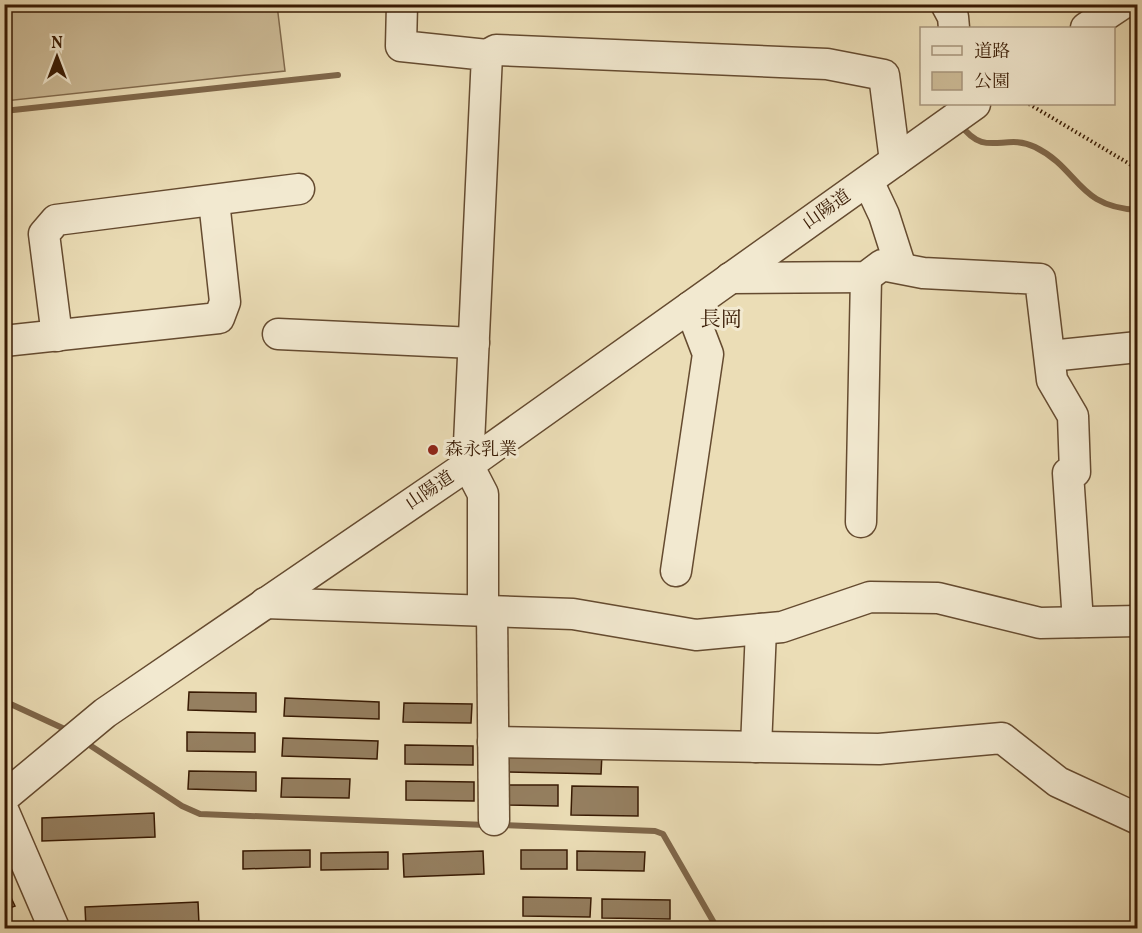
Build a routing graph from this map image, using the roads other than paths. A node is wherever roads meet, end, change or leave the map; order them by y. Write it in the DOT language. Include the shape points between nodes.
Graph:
graph roads {
  1 [pos="402,4"];
  2 [pos="946,4"];
  3 [pos="1122,4"];
  4 [pos="954,27"];
  5 [pos="1088,27"];
  6 [pos="488,55"];
  7 [pos="968,106"];
  8 [pos="895,161"];
  9 [pos="868,181"];
  10 [pos="299,189"];
  11 [pos="214,201"];
  12 [pos="901,268"];
  13 [pos="866,277"];
  14 [pos="730,278"];
  15 [pos="690,307"];
  16 [pos="278,334"];
  17 [pos="57,336"];
  18 [pos="4,341"];
  19 [pos="474,343"];
  20 [pos="1137,347"];
  21 [pos="1050,356"];
  22 [pos="468,465"];
  23 [pos="861,522"];
  24 [pos="676,571"];
  25 [pos="265,603"];
  26 [pos="488,611"];
  27 [pos="1137,621"];
  28 [pos="1078,622"];
  29 [pos="761,629"];
  30 [pos="493,742"];
  31 [pos="756,747"];
  32 [pos="4,797"];
  33 [pos="4,812"];
  34 [pos="1137,819"];
  35 [pos="494,820"];
  36 [pos="54,928"];
  1 -- 6 [label="street" via="401,46"];
  2 -- 4 [label="street"];
  3 -- 5 [label="street"];
  6 -- 8 [label="street" via="496,50 827,64 884,75"];
  6 -- 19 [label="street"];
  7 -- 8 [label="street, 山陽道"];
  8 -- 9 [label="street, 山陽道"];
  9 -- 12 [label="street"];
  9 -- 14 [label="street, 山陽道"];
  10 -- 11 [label="street"];
  11 -- 17 [label="street" via="56,220 44,234"];
  11 -- 17 [label="street" via="225,302 219,318"];
  12 -- 13 [label="street" via="882,265"];
  12 -- 21 [label="street" via="923,273 1040,279"];
  13 -- 14 [label="street"];
  13 -- 23 [label="street"];
  14 -- 15 [label="street, 山陽道"];
  15 -- 22 [label="street, 山陽道"];
  15 -- 24 [label="street" via="708,354"];
  16 -- 19 [label="street"];
  17 -- 18 [label="street"];
  19 -- 22 [label="street"];
  20 -- 21 [label="street"];
  21 -- 28 [label="street" via="1052,380 1073,416 1075,472 1068,473"];
  22 -- 25 [label="street, 山陽道"];
  22 -- 26 [label="street" via="483,494"];
  25 -- 26 [label="street"];
  25 -- 32 [label="street, 山陽道" via="105,713"];
  26 -- 29 [label="street" via="573,614 696,635"];
  26 -- 30 [label="street"];
  27 -- 28 [label="street"];
  28 -- 29 [label="street" via="1040,623 938,598 870,597 782,627"];
  29 -- 31 [label="street"];
  30 -- 31 [label="street"];
  30 -- 35 [label="street"];
  31 -- 34 [label="street" via="879,749 1002,738 1058,782"];
  33 -- 36 [label="street"];
}
